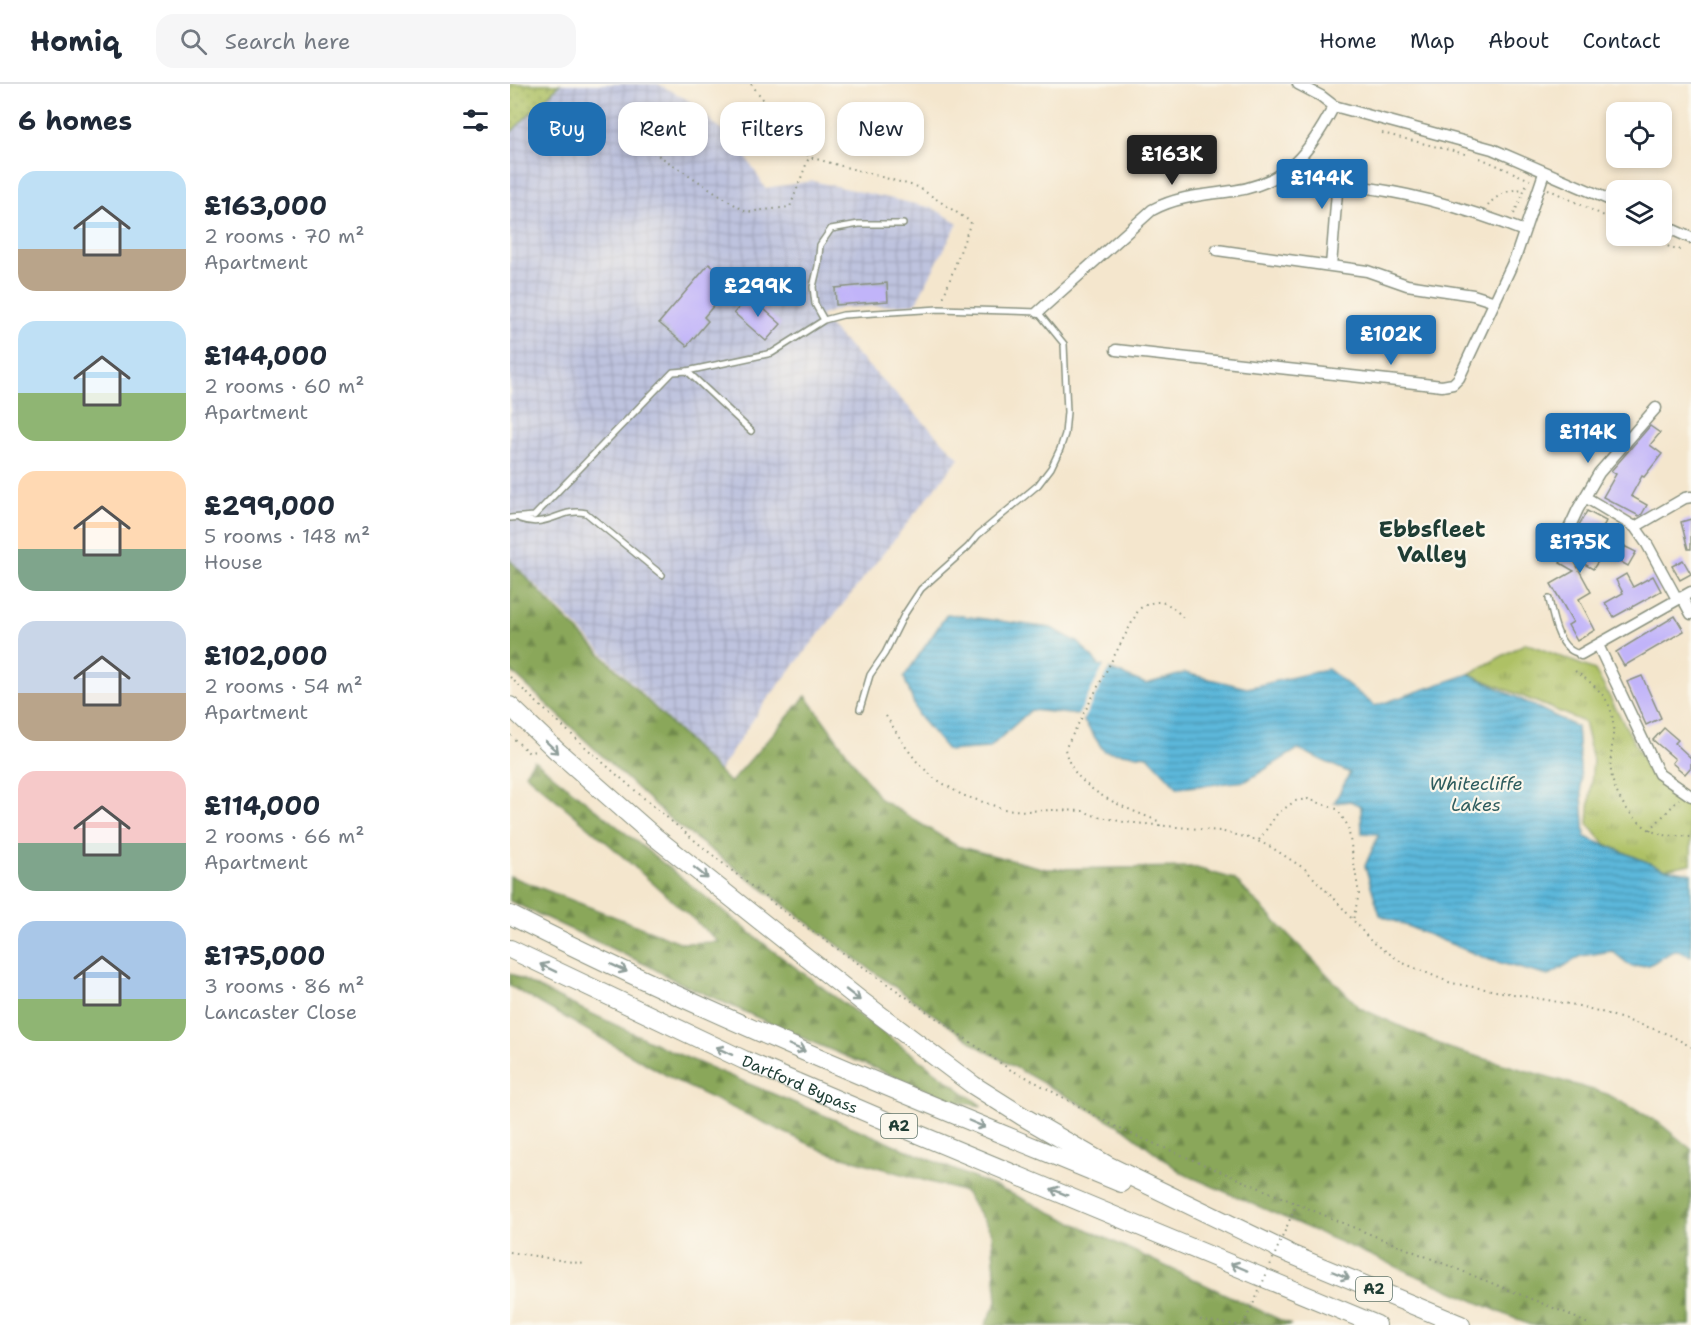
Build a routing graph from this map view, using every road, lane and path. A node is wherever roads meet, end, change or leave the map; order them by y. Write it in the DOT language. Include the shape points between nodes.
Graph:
graph roads {
  1 [pos="751,84"];
  2 [pos="1298,84"];
  3 [pos="1334,106"];
  4 [pos="1382,133"];
  5 [pos="1469,155"];
  6 [pos="659,156"];
  7 [pos="809,157"];
  8 [pos="1478,158"];
  9 [pos="1544,173"];
  10 [pos="1528,180"];
  11 [pos="1540,184"];
  12 [pos="1524,190"];
  13 [pos="1606,198"];
  14 [pos="1484,216"];
  15 [pos="1606,217"];
  16 [pos="903,224"];
  17 [pos="1509,225"];
  18 [pos="1524,231"];
  19 [pos="1672,232"];
  20 [pos="1689,243"];
  21 [pos="1667,246"];
  22 [pos="1217,250"];
  23 [pos="1331,266"];
  24 [pos="1495,302"];
  25 [pos="939,309"];
  26 [pos="1038,312"];
  27 [pos="824,321"];
  28 [pos="1116,350"];
  29 [pos="687,370"];
  30 [pos="1656,408"];
  31 [pos="751,431"];
  32 [pos="1585,497"];
  33 [pos="1691,497"];
  34 [pos="513,517"];
  35 [pos="1635,527"];
  36 [pos="1560,548"];
  37 [pos="662,575"];
  38 [pos="1683,596"];
  39 [pos="1549,600"];
  40 [pos="1691,614"];
  41 [pos="1184,619"];
  42 [pos="1598,645"];
  43 [pos="1581,654"];
  44 [pos="1575,671"];
  45 [pos="510,677"];
  46 [pos="510,706"];
  47 [pos="860,709"];
  48 [pos="886,716"];
  49 [pos="1689,791"];
  50 [pos="1160,826"];
  51 [pos="1650,830"];
  52 [pos="1691,837"];
  53 [pos="1259,841"];
  54 [pos="510,915"];
  55 [pos="1353,920"];
  56 [pos="510,950"];
  57 [pos="1691,1047"];
  58 [pos="1297,1203"];
  59 [pos="1280,1249"];
  60 [pos="510,1252"];
  61 [pos="584,1264"];
  62 [pos="1200,1320"];
  63 [pos="1237,1325"];
  64 [pos="1243,1325"];
  65 [pos="1377,1325"];
  66 [pos="1461,1325"];
  67 [pos="1590,1325"];
  1 -- 7 [label="path"];
  2 -- 3 [label="street"];
  3 -- 9 [label="street" via="1492,149"];
  3 -- 26 [label="street" via="1313,143 1286,171 1246,189 1187,196 1152,210"];
  4 -- 5 [label="path"];
  6 -- 7 [label="path" via="746,212 790,207"];
  7 -- 25 [label="path" via="918,186 971,222"];
  8 -- 10 [label="path"];
  9 -- 11 [label="street"];
  9 -- 13 [label="street"];
  10 -- 11 [label="path"];
  10 -- 12 [label="path"];
  11 -- 15 [label="path"];
  11 -- 18 [label="street"];
  12 -- 14 [label="path" via="1501,194 1489,203"];
  12 -- 17 [label="path"];
  14 -- 17 [label="street"];
  14 -- 23 [label="street" via="1408,194 1344,185 1337,195"];
  16 -- 27 [label="lane" via="859,224 831,229 820,245 813,287 815,304"];
  17 -- 18 [label="street"];
  18 -- 24 [label="street"];
  19 -- 20 [label="street"];
  20 -- 21 [label="path" via="1678,250"];
  22 -- 23 [label="street"];
  23 -- 24 [label="street"];
  24 -- 28 [label="street" via="1460,378 1447,386"];
  25 -- 26 [label="lane"];
  25 -- 27 [label="lane" via="843,315"];
  26 -- 47 [label="lane" via="1064,344 1067,412 1060,449 1038,485 921,589 870,675"];
  27 -- 29 [label="lane" via="772,353"];
  29 -- 31 [label="lane"];
  29 -- 34 [label="lane" via="673,372 534,516"];
  30 -- 32 [label="street" via="1599,473"];
  32 -- 35 [label="street"];
  32 -- 36 [label="street"];
  33 -- 35 [label="street"];
  34 -- 37 [label="lane" via="543,522 573,511 586,513"];
  35 -- 38 [label="street"];
  38 -- 40 [label="street"];
  38 -- 42 [label="street"];
  39 -- 43 [label="lane" via="1559,634 1574,653"];
  41 -- 50 [label="path" via="1166,603 1145,605 1137,612 1065,750 1068,761 1088,787 1158,821"];
  42 -- 43 [label="street"];
  42 -- 49 [label="street" via="1659,774"];
  44 -- 51 [label="path" via="1596,686 1608,704 1614,725 1611,771 1618,794 1629,813"];
  45 -- 58 [label="path" via="748,884 1009,1069 1122,1130"];
  46 -- 59 [label="highway, A2, one-way" via="655,837 973,1085 1107,1165"];
  48 -- 50 [label="path" via="918,763 963,795 1005,809 1084,811 1124,822"];
  49 -- 51 [label="path"];
  50 -- 53 [label="path" via="1227,832"];
  51 -- 52 [label="path"];
  53 -- 55 [label="path" via="1305,869"];
  53 -- 55 [label="path" via="1275,817 1293,802 1308,799 1337,809 1348,826 1359,894"];
  54 -- 59 [label="highway, Dartford Bypass / A2, one-way" via="770,1036"];
  55 -- 57 [label="path" via="1370,940 1403,963 1452,983 1592,1009 1654,1029"];
  65 -- 56 [label="highway, Dartford Bypass / A2, one-way" via="744,1060"];
  58 -- 64 [label="path, bridge"];
  58 -- 67 [label="path"];
  59 -- 66 [label="highway, A2, one-way"];
  60 -- 61 [label="path"];
  62 -- 63 [label="path"];
}
